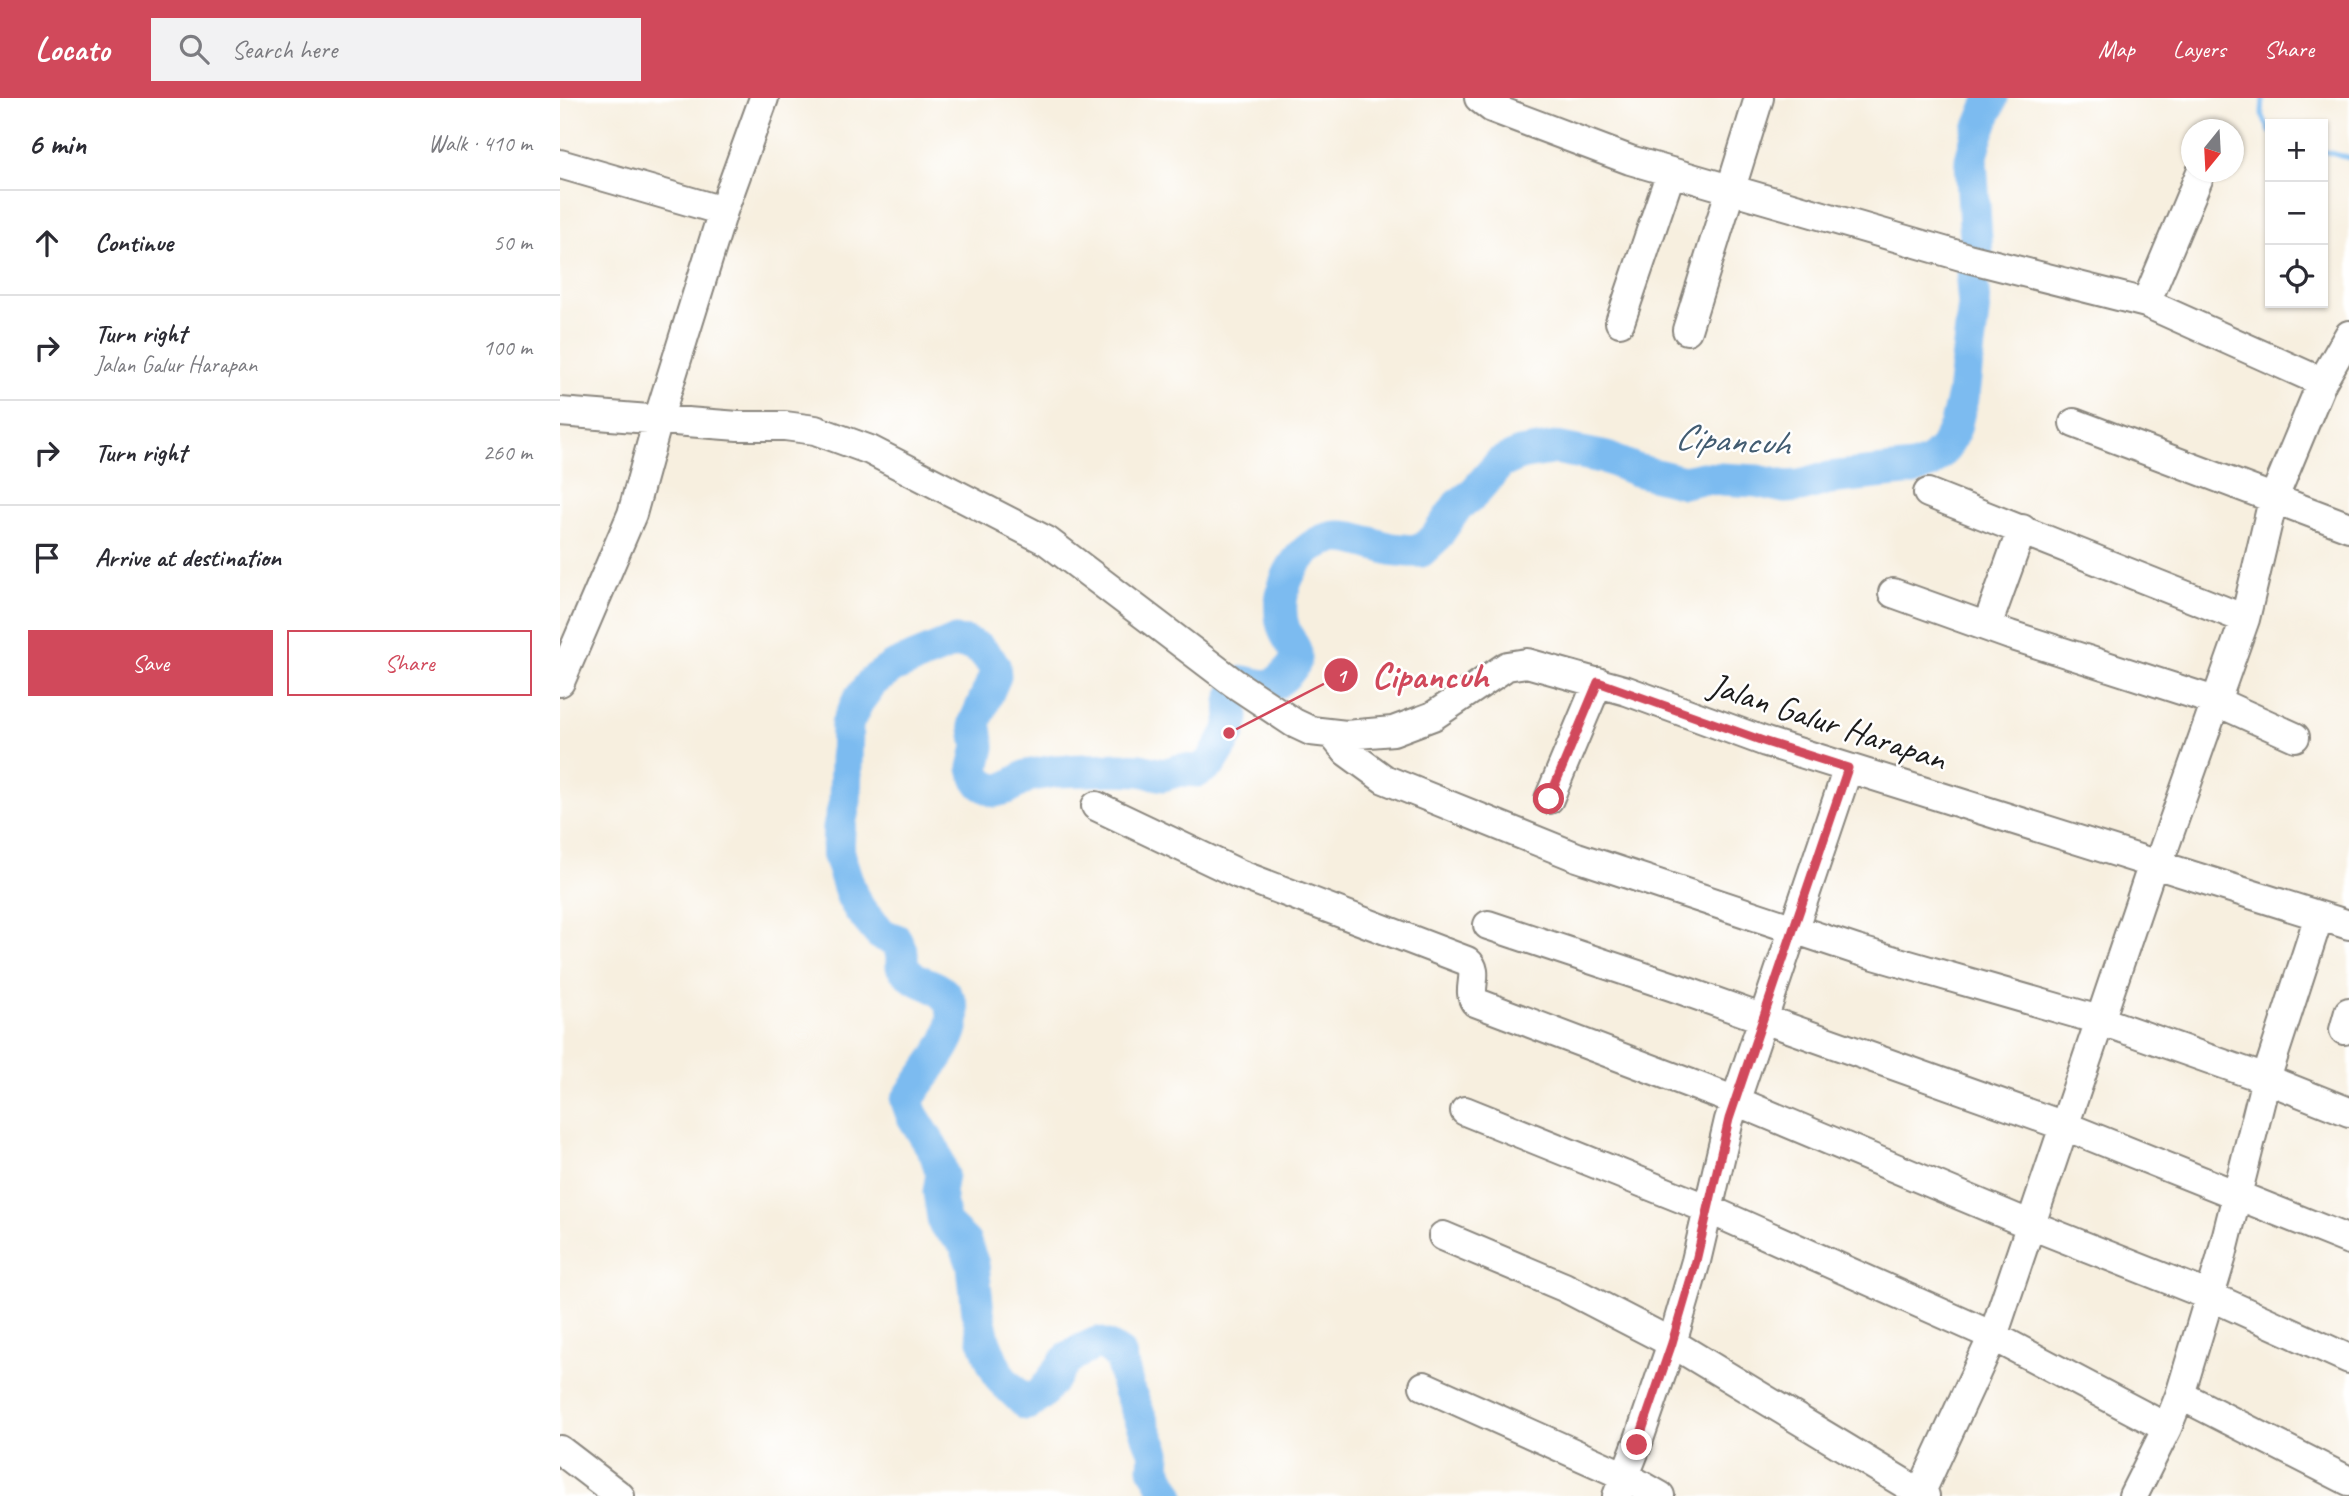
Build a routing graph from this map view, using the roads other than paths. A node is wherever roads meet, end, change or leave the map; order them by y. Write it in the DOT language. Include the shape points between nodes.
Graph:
graph roads {
  1 [pos="764,98"];
  2 [pos="1479,98"];
  3 [pos="1759,98"];
  4 [pos="560,164"];
  5 [pos="1671,172"];
  6 [pos="2198,182"];
  7 [pos="1729,189"];
  8 [pos="723,211"];
  9 [pos="2146,303"];
  10 [pos="1620,322"];
  11 [pos="1687,330"];
  12 [pos="2349,335"];
  13 [pos="2322,382"];
  14 [pos="560,412"];
  15 [pos="658,420"];
  16 [pos="2074,423"];
  17 [pos="1928,493"];
  18 [pos="2273,500"];
  19 [pos="2349,527"];
  20 [pos="2022,529"];
  21 [pos="1893,593"];
  22 [pos="2245,619"];
  23 [pos="1987,626"];
  24 [pos="560,682"];
  25 [pos="1598,682"];
  26 [pos="2215,701"];
  27 [pos="1333,735"];
  28 [pos="2295,737"];
  29 [pos="1848,768"];
  30 [pos="1549,799"];
  31 [pos="1096,806"];
  32 [pos="2155,864"];
  33 [pos="2319,916"];
  34 [pos="1488,925"];
  35 [pos="2349,925"];
  36 [pos="1792,929"];
  37 [pos="1764,1019"];
  38 [pos="2099,1020"];
  39 [pos="2266,1079"];
  40 [pos="1736,1101"];
  41 [pos="1465,1111"];
  42 [pos="2349,1112"];
  43 [pos="2063,1126"];
  44 [pos="2237,1196"];
  45 [pos="1707,1209"];
  46 [pos="2031,1225"];
  47 [pos="1443,1236"];
  48 [pos="2349,1240"];
  49 [pos="2210,1296"];
  50 [pos="1993,1336"];
  51 [pos="1672,1343"];
  52 [pos="2349,1359"];
  53 [pos="1424,1386"];
  54 [pos="2180,1395"];
  55 [pos="2168,1428"];
  56 [pos="560,1450"];
  57 [pos="2349,1480"];
  58 [pos="1621,1486"];
  59 [pos="2140,1494"];
  60 [pos="1922,1495"];
  61 [pos="620,1496"];
  62 [pos="1660,1496"];
  1 -- 8 [label="street"];
  2 -- 5 [label="street" via="1492,108"];
  3 -- 7 [label="street"];
  4 -- 8 [label="street"];
  5 -- 7 [label="street"];
  5 -- 10 [label="street"];
  6 -- 9 [label="street"];
  7 -- 9 [label="street" via="1968,258"];
  7 -- 11 [label="street"];
  8 -- 15 [label="street"];
  9 -- 13 [label="street"];
  12 -- 13 [label="street"];
  13 -- 18 [label="street"];
  14 -- 15 [label="street, Jalan Galur Harapan"];
  15 -- 24 [label="street" via="632,514"];
  15 -- 27 [label="street, Jalan Galur Harapan" via="815,430 870,450 1046,541 1234,683 1294,723"];
  16 -- 18 [label="street"];
  17 -- 20 [label="street"];
  18 -- 19 [label="street"];
  18 -- 22 [label="street"];
  20 -- 22 [label="street"];
  20 -- 23 [label="street"];
  21 -- 23 [label="street"];
  22 -- 26 [label="street"];
  23 -- 26 [label="street"];
  25 -- 27 [label="street, Jalan Galur Harapan" via="1516,664 1413,725 1372,735"];
  25 -- 29 [label="street, Jalan Galur Harapan"];
  25 -- 30 [label="street"];
  26 -- 28 [label="street"];
  26 -- 32 [label="street"];
  27 -- 36 [label="street" via="1347,752 1384,779 1577,857"];
  29 -- 32 [label="street, Jalan Galur Harapan"];
  29 -- 36 [label="street"];
  31 -- 40 [label="street" via="1239,874 1467,961 1474,970 1471,995 1475,1002"];
  32 -- 33 [label="street, Jalan Galur Harapan"];
  32 -- 38 [label="street"];
  33 -- 35 [label="street, Jalan Galur Harapan"];
  33 -- 39 [label="street"];
  34 -- 37 [label="street"];
  36 -- 37 [label="street"];
  36 -- 38 [label="street"];
  37 -- 40 [label="street"];
  37 -- 43 [label="street"];
  38 -- 39 [label="street"];
  38 -- 43 [label="street"];
  39 -- 42 [label="street"];
  39 -- 44 [label="street"];
  40 -- 45 [label="street"];
  40 -- 46 [label="street"];
  41 -- 45 [label="street"];
  43 -- 44 [label="street"];
  43 -- 46 [label="street"];
  44 -- 48 [label="street"];
  44 -- 49 [label="street"];
  45 -- 50 [label="street"];
  45 -- 51 [label="street"];
  46 -- 49 [label="street"];
  46 -- 50 [label="street"];
  47 -- 51 [label="street" via="1564,1287"];
  49 -- 52 [label="street"];
  49 -- 54 [label="street"];
  50 -- 55 [label="street"];
  50 -- 60 [label="street"];
  51 -- 58 [label="street"];
  51 -- 60 [label="street"];
  53 -- 58 [label="street"];
  54 -- 55 [label="street"];
  54 -- 57 [label="street"];
  55 -- 59 [label="street"];
  56 -- 61 [label="street"];
  58 -- 62 [label="street"];
}
